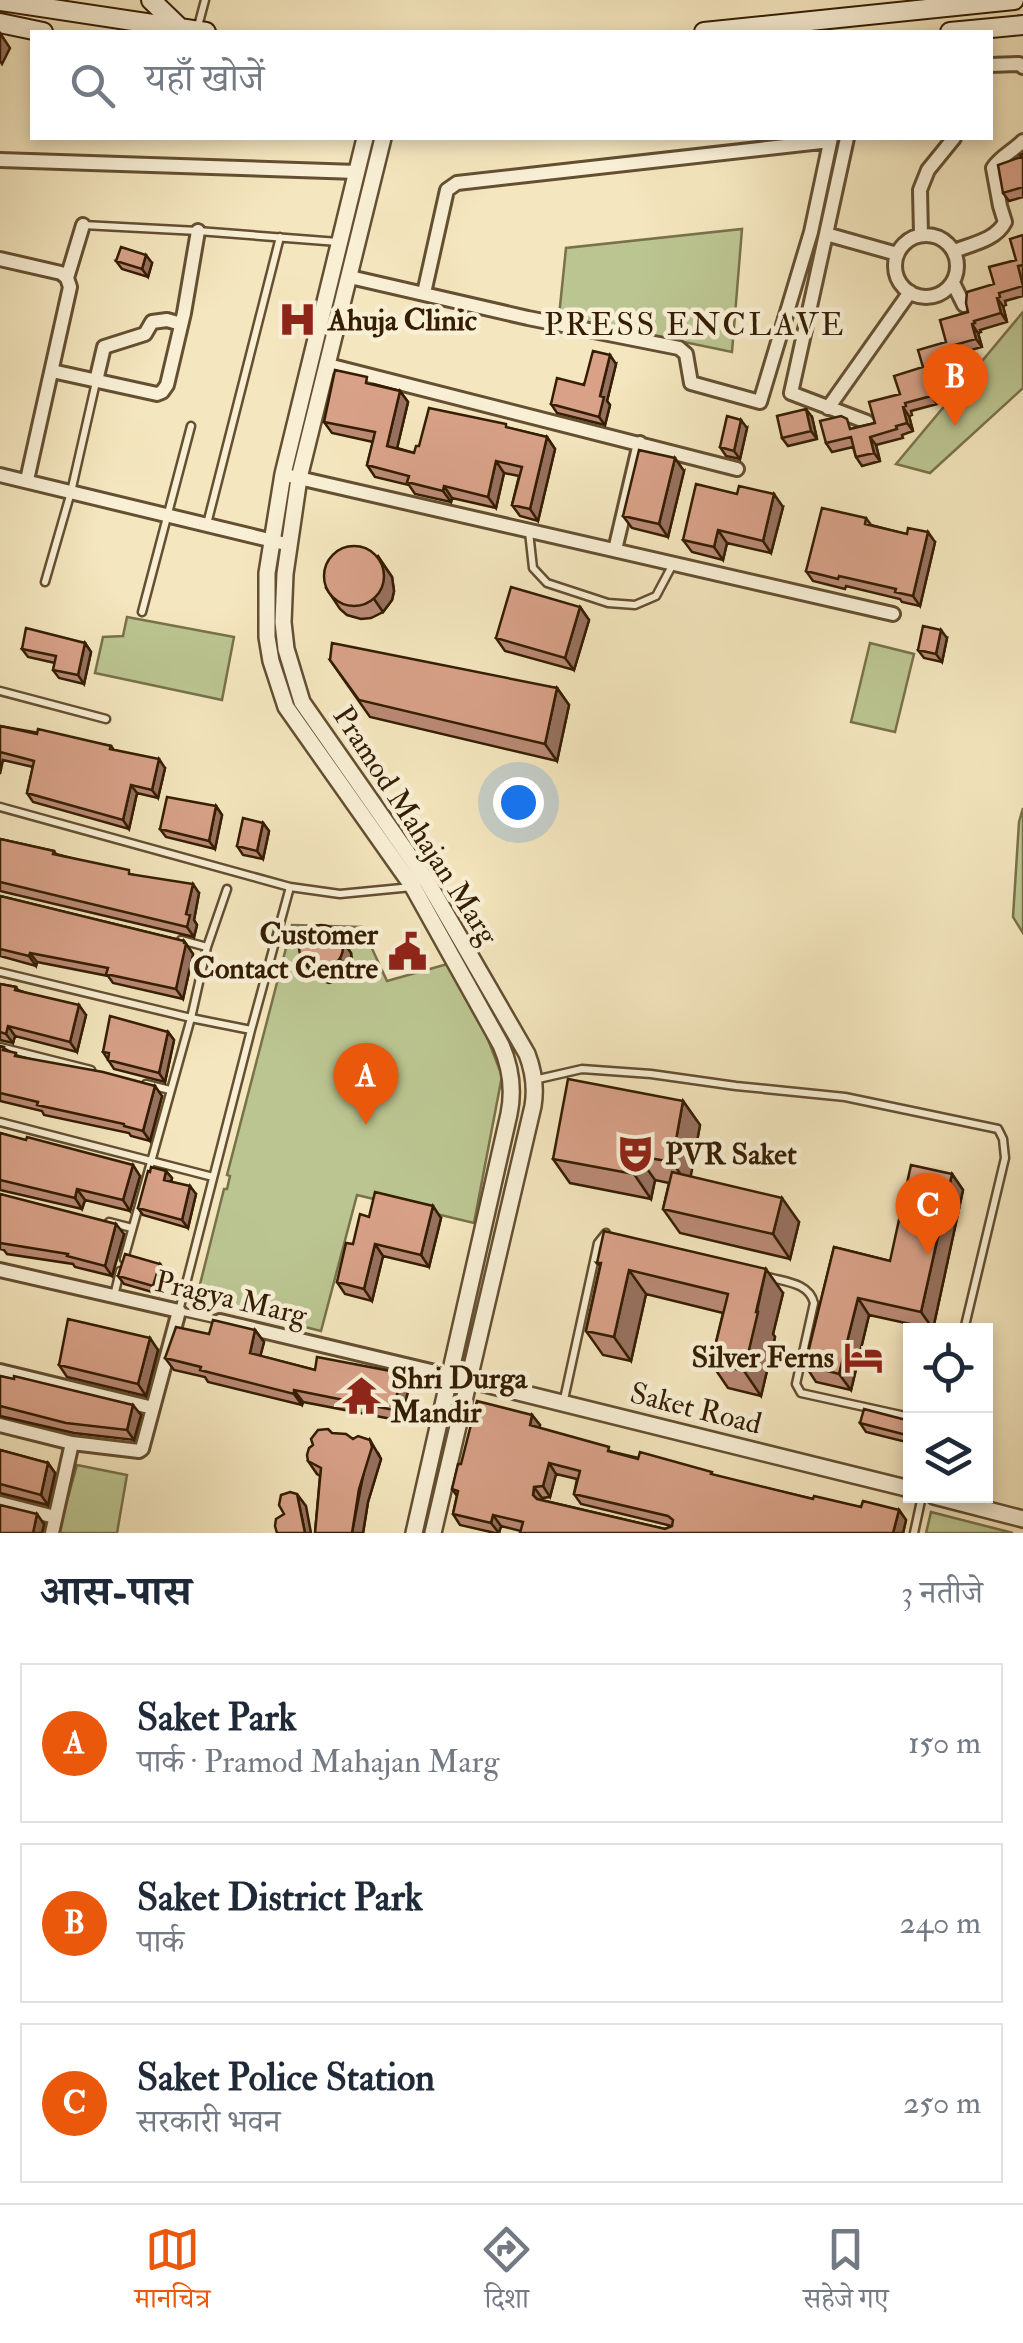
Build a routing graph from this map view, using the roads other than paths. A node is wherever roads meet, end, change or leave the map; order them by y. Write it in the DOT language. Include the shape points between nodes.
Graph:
graph roads {
  1 [pos="0,0"];
  2 [pos="151,0"];
  3 [pos="205,0"];
  4 [pos="1014,0"];
  5 [pos="1003,1"];
  6 [pos="0,23"];
  7 [pos="1023,24"];
  8 [pos="33,30"];
  9 [pos="188,30"];
  10 [pos="193,30"];
  11 [pos="194,30"];
  12 [pos="723,30"];
  13 [pos="968,30"];
  14 [pos="993,65"];
  15 [pos="1023,67"];
  16 [pos="365,140"];
  17 [pos="383,140"];
  18 [pos="822,140"];
  19 [pos="830,140"];
  20 [pos="847,140"];
  21 [pos="952,140"];
  22 [pos="1023,141"];
  23 [pos="0,160"];
  24 [pos="357,172"];
  25 [pos="83,224"];
  26 [pos="198,231"];
  27 [pos="826,234"];
  28 [pos="921,235"];
  29 [pos="280,237"];
  30 [pos="340,242"];
  31 [pos="954,251"];
  32 [pos="897,254"];
  33 [pos="0,259"];
  34 [pos="350,277"];
  35 [pos="67,278"];
  36 [pos="953,283"];
  37 [pos="910,292"];
  38 [pos="424,294"];
  39 [pos="964,305"];
  40 [pos="182,324"];
  41 [pos="328,365"];
  42 [pos="52,371"];
  43 [pos="96,381"];
  44 [pos="828,408"];
  45 [pos="866,422"];
  46 [pos="191,426"];
  47 [pos="640,443"];
  48 [pos="737,469"];
  49 [pos="0,474"];
  50 [pos="291,476"];
  51 [pos="26,480"];
  52 [pos="71,492"];
  53 [pos="167,516"];
  54 [pos="206,525"];
  55 [pos="528,530"];
  56 [pos="272,541"];
  57 [pos="290,545"];
  58 [pos="615,550"];
  59 [pos="673,564"];
  60 [pos="267,574"];
  61 [pos="285,574"];
  62 [pos="45,582"];
  63 [pos="142,612"];
  64 [pos="893,614"];
  65 [pos="0,692"];
  66 [pos="106,718"];
  67 [pos="0,807"];
  68 [pos="420,884"];
  69 [pos="290,887"];
  70 [pos="227,890"];
  71 [pos="169,938"];
  72 [pos="206,947"];
  73 [pos="0,972"];
  74 [pos="191,1018"];
  75 [pos="250,1030"];
  76 [pos="0,1048"];
  77 [pos="94,1071"];
  78 [pos="132,1080"];
  79 [pos="534,1080"];
  80 [pos="170,1090"];
  81 [pos="0,1122"];
  82 [pos="150,1160"];
  83 [pos="213,1176"];
  84 [pos="94,1218"];
  85 [pos="132,1228"];
  86 [pos="606,1233"];
  87 [pos="0,1270"];
  88 [pos="756,1274"];
  89 [pos="114,1296"];
  90 [pos="179,1311"];
  91 [pos="220,1321"];
  92 [pos="966,1323"];
  93 [pos="0,1371"];
  94 [pos="451,1376"];
  95 [pos="469,1380"];
  96 [pos="563,1404"];
  97 [pos="152,1408"];
  98 [pos="903,1416"];
  99 [pos="0,1425"];
  100 [pos="72,1444"];
  101 [pos="903,1488"];
  102 [pos="0,1502"];
  103 [pos="920,1503"];
  104 [pos="960,1503"];
  105 [pos="56,1517"];
  106 [pos="1023,1520"];
  107 [pos="415,1530"];
  108 [pos="436,1532"];
  109 [pos="52,1533"];
  110 [pos="914,1533"];
  1 -- 9 [label="main road"];
  2 -- 10 [label="main road"];
  3 -- 11 [label="lane"];
  4 -- 5 [label="main road"];
  5 -- 12 [label="main road"];
  6 -- 8 [label="main road"];
  7 -- 13 [label="main road"];
  14 -- 15 [label="street"];
  16 -- 24 [label="street, Pramod Mahajan Marg"];
  17 -- 34 [label="street, Pramod Mahajan Marg"];
  18 -- 38 [label="street" via="457,184 447,190"];
  19 -- 38 [label="street" via="812,232 760,402 691,382 680,348"];
  20 -- 27 [label="street"];
  21 -- 28 [label="street" via="920,190"];
  22 -- 31 [label="street" via="993,168 1002,229"];
  23 -- 24 [label="street"];
  24 -- 30 [label="street, Pramod Mahajan Marg"];
  25 -- 26 [label="lane"];
  25 -- 35 [label="street"];
  26 -- 29 [label="lane"];
  26 -- 40 [label="street"];
  27 -- 32 [label="street"];
  27 -- 44 [label="street" via="791,394"];
  28 -- 31 [label="street" via="941,238"];
  28 -- 32 [label="street"];
  29 -- 30 [label="lane"];
  29 -- 54 [label="lane"];
  30 -- 50 [label="street, Pramod Mahajan Marg"];
  31 -- 36 [label="street"];
  32 -- 37 [label="street" via="896,274"];
  33 -- 35 [label="street"];
  34 -- 38 [label="street"];
  34 -- 41 [label="street, Pramod Mahajan Marg"];
  35 -- 42 [label="street"];
  36 -- 37 [label="street" via="937,296"];
  36 -- 39 [label="street"];
  37 -- 44 [label="street"];
  40 -- 43 [label="street" via="152,322 144,334 104,347"];
  40 -- 43 [label="street" via="162,392"];
  41 -- 47 [label="street"];
  41 -- 50 [label="street, Pramod Mahajan Marg"];
  42 -- 43 [label="street"];
  42 -- 51 [label="street"];
  43 -- 52 [label="lane"];
  44 -- 45 [label="street"];
  46 -- 53 [label="lane"];
  47 -- 48 [label="street"];
  47 -- 58 [label="street"];
  49 -- 51 [label="street"];
  50 -- 55 [label="street"];
  50 -- 56 [label="street, Pramod Mahajan Marg"];
  50 -- 57 [label="street, Pramod Mahajan Marg"];
  51 -- 52 [label="street"];
  52 -- 53 [label="street"];
  52 -- 62 [label="lane"];
  53 -- 54 [label="street"];
  53 -- 63 [label="lane"];
  54 -- 56 [label="street"];
  55 -- 58 [label="street"];
  55 -- 59 [label="lane" via="533,568 546,583 608,603 635,605 656,596"];
  56 -- 57 [label="street"];
  56 -- 60 [label="street, Pramod Mahajan Marg"];
  57 -- 61 [label="street, Pramod Mahajan Marg"];
  58 -- 59 [label="street"];
  59 -- 64 [label="street"];
  60 -- 61 [label="street"];
  60 -- 68 [label="street, Pramod Mahajan Marg" via="267,637 286,707"];
  61 -- 68 [label="street, Pramod Mahajan Marg" via="286,649 302,702"];
  65 -- 66 [label="lane"];
  67 -- 69 [label="lane"];
  68 -- 69 [label="lane" via="340,894"];
  68 -- 79 [label="street, Pramod Mahajan Marg" via="522,1046"];
  68 -- 94 [label="street, Pramod Mahajan Marg" via="507,1058 512,1086"];
  69 -- 75 [label="lane"];
  70 -- 72 [label="lane"];
  71 -- 72 [label="lane"];
  72 -- 74 [label="lane"];
  73 -- 74 [label="lane"];
  74 -- 75 [label="lane"];
  74 -- 80 [label="lane"];
  75 -- 83 [label="lane"];
  76 -- 77 [label="lane"];
  78 -- 80 [label="lane"];
  79 -- 92 [label="lane" via="582,1069 651,1074 846,1097 998,1129 1005,1158"];
  79 -- 95 [label="street, Pramod Mahajan Marg"];
  80 -- 82 [label="lane"];
  81 -- 82 [label="lane"];
  82 -- 83 [label="lane"];
  82 -- 85 [label="lane"];
  83 -- 90 [label="lane"];
  84 -- 85 [label="lane"];
  85 -- 89 [label="lane"];
  86 -- 96 [label="lane" via="598,1243"];
  87 -- 89 [label="street, Pragya Marg"];
  88 -- 98 [label="lane" via="810,1291 814,1304 796,1384 801,1393"];
  89 -- 90 [label="street, Pragya Marg"];
  90 -- 91 [label="lane, Pragya Marg"];
  90 -- 97 [label="street"];
  91 -- 94 [label="street, Pragya Marg"];
  93 -- 97 [label="street"];
  94 -- 95 [label="street, Pragya Marg"];
  94 -- 107 [label="street, Pramod Mahajan Marg"];
  95 -- 96 [label="street, Saket Road"];
  95 -- 108 [label="street, Pramod Mahajan Marg"];
  96 -- 101 [label="street, Saket Road"];
  97 -- 100 [label="street" via="139,1451"];
  99 -- 100 [label="street"];
  100 -- 105 [label="street"];
  102 -- 105 [label="street"];
  103 -- 110 [label="lane"];
  104 -- 106 [label="street"];
  105 -- 109 [label="street"];
  107 -- 108 [label="street"];
}
